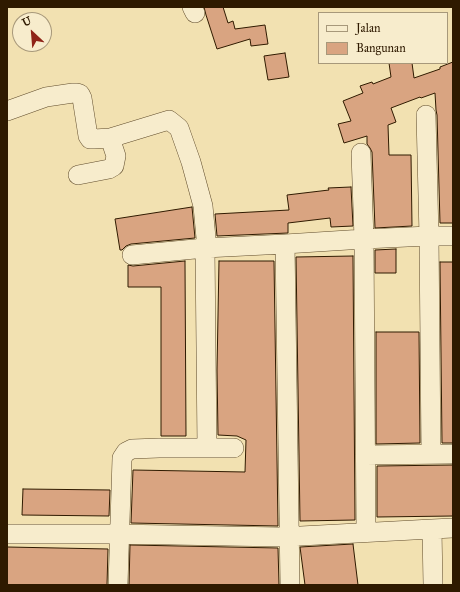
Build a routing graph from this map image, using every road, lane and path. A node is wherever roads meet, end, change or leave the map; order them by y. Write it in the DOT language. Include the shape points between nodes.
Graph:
graph roads {
  1 [pos="7,111"];
  2 [pos="426,114"];
  3 [pos="110,138"];
  4 [pos="361,153"];
  5 [pos="78,175"];
  6 [pos="429,236"];
  7 [pos="453,236"];
  8 [pos="364,239"];
  9 [pos="285,244"];
  10 [pos="205,248"];
  11 [pos="132,256"];
  12 [pos="207,448"];
  13 [pos="234,448"];
  14 [pos="431,454"];
  15 [pos="453,454"];
  16 [pos="366,455"];
  17 [pos="453,528"];
  18 [pos="432,529"];
  19 [pos="366,532"];
  20 [pos="7,534"];
  21 [pos="120,534"];
  22 [pos="290,536"];
  23 [pos="118,585"];
  24 [pos="290,585"];
  25 [pos="433,585"];
  1 -- 3 [label="street" via="46,97 77,93 82,98 88,136 94,139"];
  2 -- 6 [label="street"];
  3 -- 5 [label="street" via="116,156 114,166"];
  3 -- 10 [label="street" via="169,120 179,128 203,206"];
  4 -- 8 [label="street"];
  6 -- 7 [label="street"];
  6 -- 8 [label="street"];
  6 -- 14 [label="street"];
  8 -- 9 [label="street"];
  8 -- 16 [label="street"];
  9 -- 10 [label="street"];
  9 -- 22 [label="street"];
  10 -- 11 [label="street"];
  10 -- 12 [label="street"];
  12 -- 13 [label="street"];
  12 -- 21 [label="street" via="132,449 126,452 122,458"];
  14 -- 15 [label="street"];
  14 -- 16 [label="street"];
  16 -- 19 [label="street"];
  17 -- 18 [label="street"];
  18 -- 19 [label="street"];
  18 -- 25 [label="street"];
  19 -- 22 [label="street"];
  20 -- 21 [label="street"];
  21 -- 22 [label="street"];
  21 -- 23 [label="street"];
  22 -- 24 [label="street"];
}
